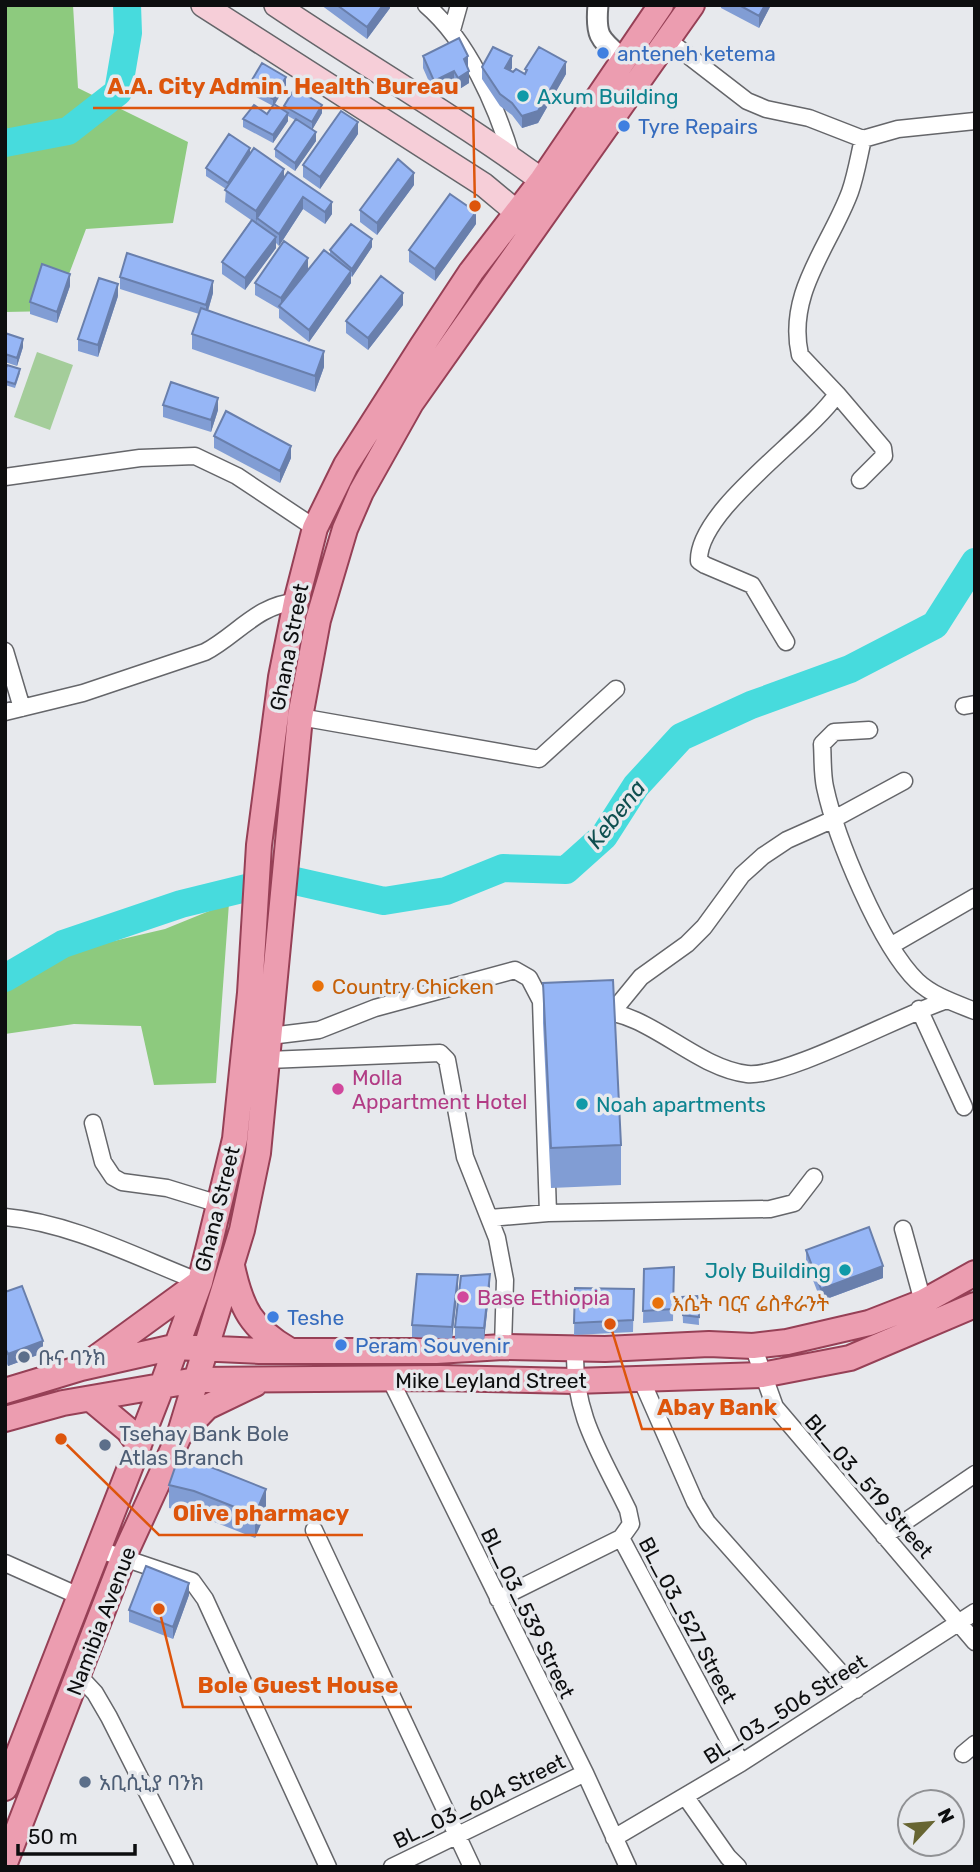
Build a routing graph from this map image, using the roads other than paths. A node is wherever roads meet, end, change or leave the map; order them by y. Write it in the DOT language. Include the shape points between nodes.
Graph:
graph roads {
  1 [pos="203,5"];
  2 [pos="231,5"];
  3 [pos="276,5"];
  4 [pos="426,5"];
  5 [pos="459,5"];
  6 [pos="598,5"];
  7 [pos="661,5"];
  8 [pos="692,5"];
  9 [pos="452,30"];
  10 [pos="244,31"];
  11 [pos="668,40"];
  12 [pos="623,60"];
  13 [pos="393,84"];
  14 [pos="334,89"];
  15 [pos="975,121"];
  16 [pos="863,139"];
  17 [pos="512,158"];
  18 [pos="551,187"];
  19 [pos="527,220"];
  20 [pos="471,272"];
  21 [pos="494,287"];
  22 [pos="837,394"];
  23 [pos="5,477"];
  24 [pos="860,480"];
  25 [pos="315,528"];
  26 [pos="296,602"];
  27 [pos="786,642"];
  28 [pos="5,651"];
  29 [pos="616,689"];
  30 [pos="22,708"];
  31 [pos="5,712"];
  32 [pos="300,717"];
  33 [pos="869,730"];
  34 [pos="269,781"];
  35 [pos="904,781"];
  36 [pos="293,782"];
  37 [pos="834,819"];
  38 [pos="975,897"];
  39 [pos="892,945"];
  40 [pos="947,1000"];
  41 [pos="541,1002"];
  42 [pos="919,1009"];
  43 [pos="614,1010"];
  44 [pos="975,1011"];
  45 [pos="269,1048"];
  46 [pos="964,1107"];
  47 [pos="93,1124"];
  48 [pos="814,1177"];
  49 [pos="219,1204"];
  50 [pos="548,1213"];
  51 [pos="5,1217"];
  52 [pos="490,1218"];
  53 [pos="903,1229"];
  54 [pos="232,1265"];
  55 [pos="975,1273"];
  56 [pos="200,1282"];
  57 [pos="923,1301"];
  58 [pos="975,1305"];
  59 [pos="753,1346"];
  60 [pos="174,1347"];
  61 [pos="205,1347"];
  62 [pos="503,1347"];
  63 [pos="575,1348"];
  64 [pos="289,1350"];
  65 [pos="81,1368"];
  66 [pos="762,1375"];
  67 [pos="268,1379"];
  68 [pos="390,1379"];
  69 [pos="641,1379"];
  70 [pos="196,1380"];
  71 [pos="574,1381"];
  72 [pos="163,1383"];
  73 [pos="5,1391"];
  74 [pos="91,1399"];
  75 [pos="5,1419"];
  76 [pos="179,1436"];
  77 [pos="139,1445"];
  78 [pos="975,1474"];
  79 [pos="314,1530"];
  80 [pos="884,1536"];
  81 [pos="621,1538"];
  82 [pos="100,1550"];
  83 [pos="124,1556"];
  84 [pos="5,1563"];
  85 [pos="79,1596"];
  86 [pos="498,1599"];
  87 [pos="975,1612"];
  88 [pos="959,1623"];
  89 [pos="975,1642"];
  90 [pos="80,1677"];
  91 [pos="856,1690"];
  92 [pos="741,1763"];
  93 [pos="585,1773"];
  94 [pos="5,1788"];
  95 [pos="685,1796"];
  96 [pos="457,1837"];
  97 [pos="614,1838"];
  98 [pos="6,1865"];
  99 [pos="185,1867"];
  100 [pos="328,1867"];
  101 [pos="392,1867"];
  102 [pos="472,1867"];
  103 [pos="628,1867"];
  104 [pos="738,1867"];
  1 -- 10 [label="main road"];
  2 -- 10 [label="main road"];
  3 -- 13 [label="main road"];
  4 -- 9 [label="street"];
  5 -- 9 [label="street"];
  6 -- 12 [label="street" via="596,30"];
  7 -- 12 [label="main road, Ghana Street"];
  8 -- 11 [label="main road, Ghana Street"];
  9 -- 17 [label="street" via="500,123"];
  10 -- 14 [label="main road"];
  11 -- 16 [label="street" via="747,101 809,117"];
  11 -- 18 [label="main road, Ghana Street"];
  12 -- 18 [label="main road, Ghana Street"];
  13 -- 14 [label="main road"];
  13 -- 17 [label="main road"];
  14 -- 19 [label="main road" via="484,185"];
  15 -- 16 [label="street" via="898,129"];
  16 -- 22 [label="street" via="850,190 808,274 798,315 800,355"];
  17 -- 18 [label="main road"];
  18 -- 19 [label="main road, Ghana Street"];
  19 -- 20 [label="main road, Ghana Street"];
  19 -- 21 [label="main road, Ghana Street"];
  20 -- 21 [label="main road"];
  20 -- 25 [label="main road, Ghana Street" via="346,465"];
  21 -- 32 [label="main road, Ghana Street" via="411,403 361,492 327,585"];
  22 -- 24 [label="street" via="883,448 884,456"];
  22 -- 27 [label="street" via="728,506 711,527 699,554 699,561 752,585"];
  23 -- 25 [label="street" via="140,458 195,456 237,476"];
  25 -- 26 [label="main road, Ghana Street"];
  26 -- 30 [label="street" via="269,607 205,652 83,693"];
  26 -- 34 [label="main road, Ghana Street" via="281,677"];
  28 -- 30 [label="street"];
  29 -- 32 [label="street" via="539,759"];
  30 -- 31 [label="street"];
  32 -- 36 [label="main road, Ghana Street"];
  33 -- 37 [label="street" via="834,732 822,744 824,785"];
  34 -- 36 [label="main road"];
  34 -- 49 [label="main road, Ghana Street" via="259,845 235,1139"];
  35 -- 37 [label="street"];
  36 -- 45 [label="main road, Ghana Street"];
  37 -- 39 [label="street"];
  37 -- 43 [label="street" via="763,856 742,875 705,927 641,977"];
  38 -- 39 [label="street"];
  39 -- 40 [label="street" via="918,981"];
  40 -- 42 [label="street"];
  40 -- 44 [label="street"];
  41 -- 43 [label="street" via="588,1011"];
  41 -- 45 [label="street" via="529,978 515,971 375,1009"];
  41 -- 50 [label="street"];
  42 -- 43 [label="street" via="798,1062 754,1074 699,1055"];
  42 -- 46 [label="street"];
  45 -- 52 [label="street" via="440,1053 450,1070 466,1157"];
  45 -- 54 [label="main road, Ghana Street" via="258,1153"];
  47 -- 49 [label="street" via="103,1162 113,1177"];
  48 -- 50 [label="street" via="794,1203 770,1209"];
  49 -- 56 [label="main road, Ghana Street"];
  50 -- 52 [label="street"];
  51 -- 56 [label="street" via="97,1241"];
  52 -- 62 [label="street" via="505,1280"];
  53 -- 57 [label="street"];
  54 -- 61 [label="main road, Ghana Street"];
  54 -- 64 [label="main road" via="238,1293 255,1327"];
  55 -- 57 [label="main road, Mike Leyland Street"];
  56 -- 60 [label="main road, Ghana Street"];
  56 -- 65 [label="main road"];
  57 -- 59 [label="main road, Mike Leyland Street" via="869,1323"];
  58 -- 66 [label="main road, Mike Leyland Street" via="878,1349"];
  59 -- 63 [label="main road, Mike Leyland Street"];
  59 -- 66 [label="street, BL_03_519 Street"];
  60 -- 61 [label="main road, Mike Leyland Street"];
  60 -- 65 [label="main road, Mike Leyland Street"];
  60 -- 72 [label="main road, Ghana Street"];
  61 -- 64 [label="main road, Mike Leyland Street"];
  61 -- 70 [label="main road, Ghana Street"];
  62 -- 63 [label="main road, Mike Leyland Street"];
  62 -- 64 [label="main road, Mike Leyland Street"];
  63 -- 71 [label="street, BL_03_527 Street"];
  65 -- 73 [label="main road"];
  66 -- 69 [label="main road, Mike Leyland Street"];
  66 -- 80 [label="street, BL_03_519 Street" via="775,1407"];
  67 -- 68 [label="main road, Mike Leyland Street"];
  67 -- 70 [label="main road, Mike Leyland Street"];
  67 -- 76 [label="main road" via="207,1407"];
  68 -- 71 [label="main road, Mike Leyland Street"];
  68 -- 86 [label="street, BL_03_539 Street"];
  69 -- 71 [label="main road, Mike Leyland Street"];
  69 -- 91 [label="street" via="706,1522"];
  70 -- 72 [label="main road, Mike Leyland Street"];
  70 -- 76 [label="main road, Namibia Avenue"];
  71 -- 81 [label="street, BL_03_527 Street" via="589,1431 628,1510 631,1524"];
  72 -- 74 [label="main road, Mike Leyland Street"];
  72 -- 77 [label="main road, Namibia Avenue"];
  74 -- 75 [label="main road, Mike Leyland Street"];
  74 -- 77 [label="main road"];
  76 -- 83 [label="main road, Namibia Avenue"];
  77 -- 82 [label="main road, Namibia Avenue"];
  78 -- 80 [label="street"];
  79 -- 96 [label="street"];
  80 -- 88 [label="street, BL_03_519 Street"];
  81 -- 86 [label="street"];
  81 -- 92 [label="street, BL_03_527 Street"];
  82 -- 83 [label="street"];
  82 -- 85 [label="main road, Namibia Avenue"];
  83 -- 90 [label="main road, Namibia Avenue"];
  83 -- 100 [label="street" via="192,1581 205,1599"];
  84 -- 85 [label="street"];
  85 -- 94 [label="main road, Namibia Avenue"];
  86 -- 93 [label="street, BL_03_539 Street"];
  87 -- 88 [label="street, BL_03_506 Street"];
  88 -- 89 [label="street, BL_03_519 Street"];
  88 -- 91 [label="street, BL_03_506 Street"];
  90 -- 98 [label="main road, Namibia Avenue"];
  90 -- 99 [label="street" via="95,1693 119,1735"];
  91 -- 92 [label="street, BL_03_506 Street"];
  92 -- 95 [label="street, BL_03_506 Street"];
  93 -- 96 [label="street, BL_03_604 Street"];
  93 -- 97 [label="street, BL_03_539 Street"];
  95 -- 97 [label="street, BL_03_506 Street"];
  95 -- 104 [label="street"];
  96 -- 101 [label="street, BL_03_604 Street"];
  96 -- 102 [label="street"];
  97 -- 103 [label="street, BL_03_539 Street"];
}
